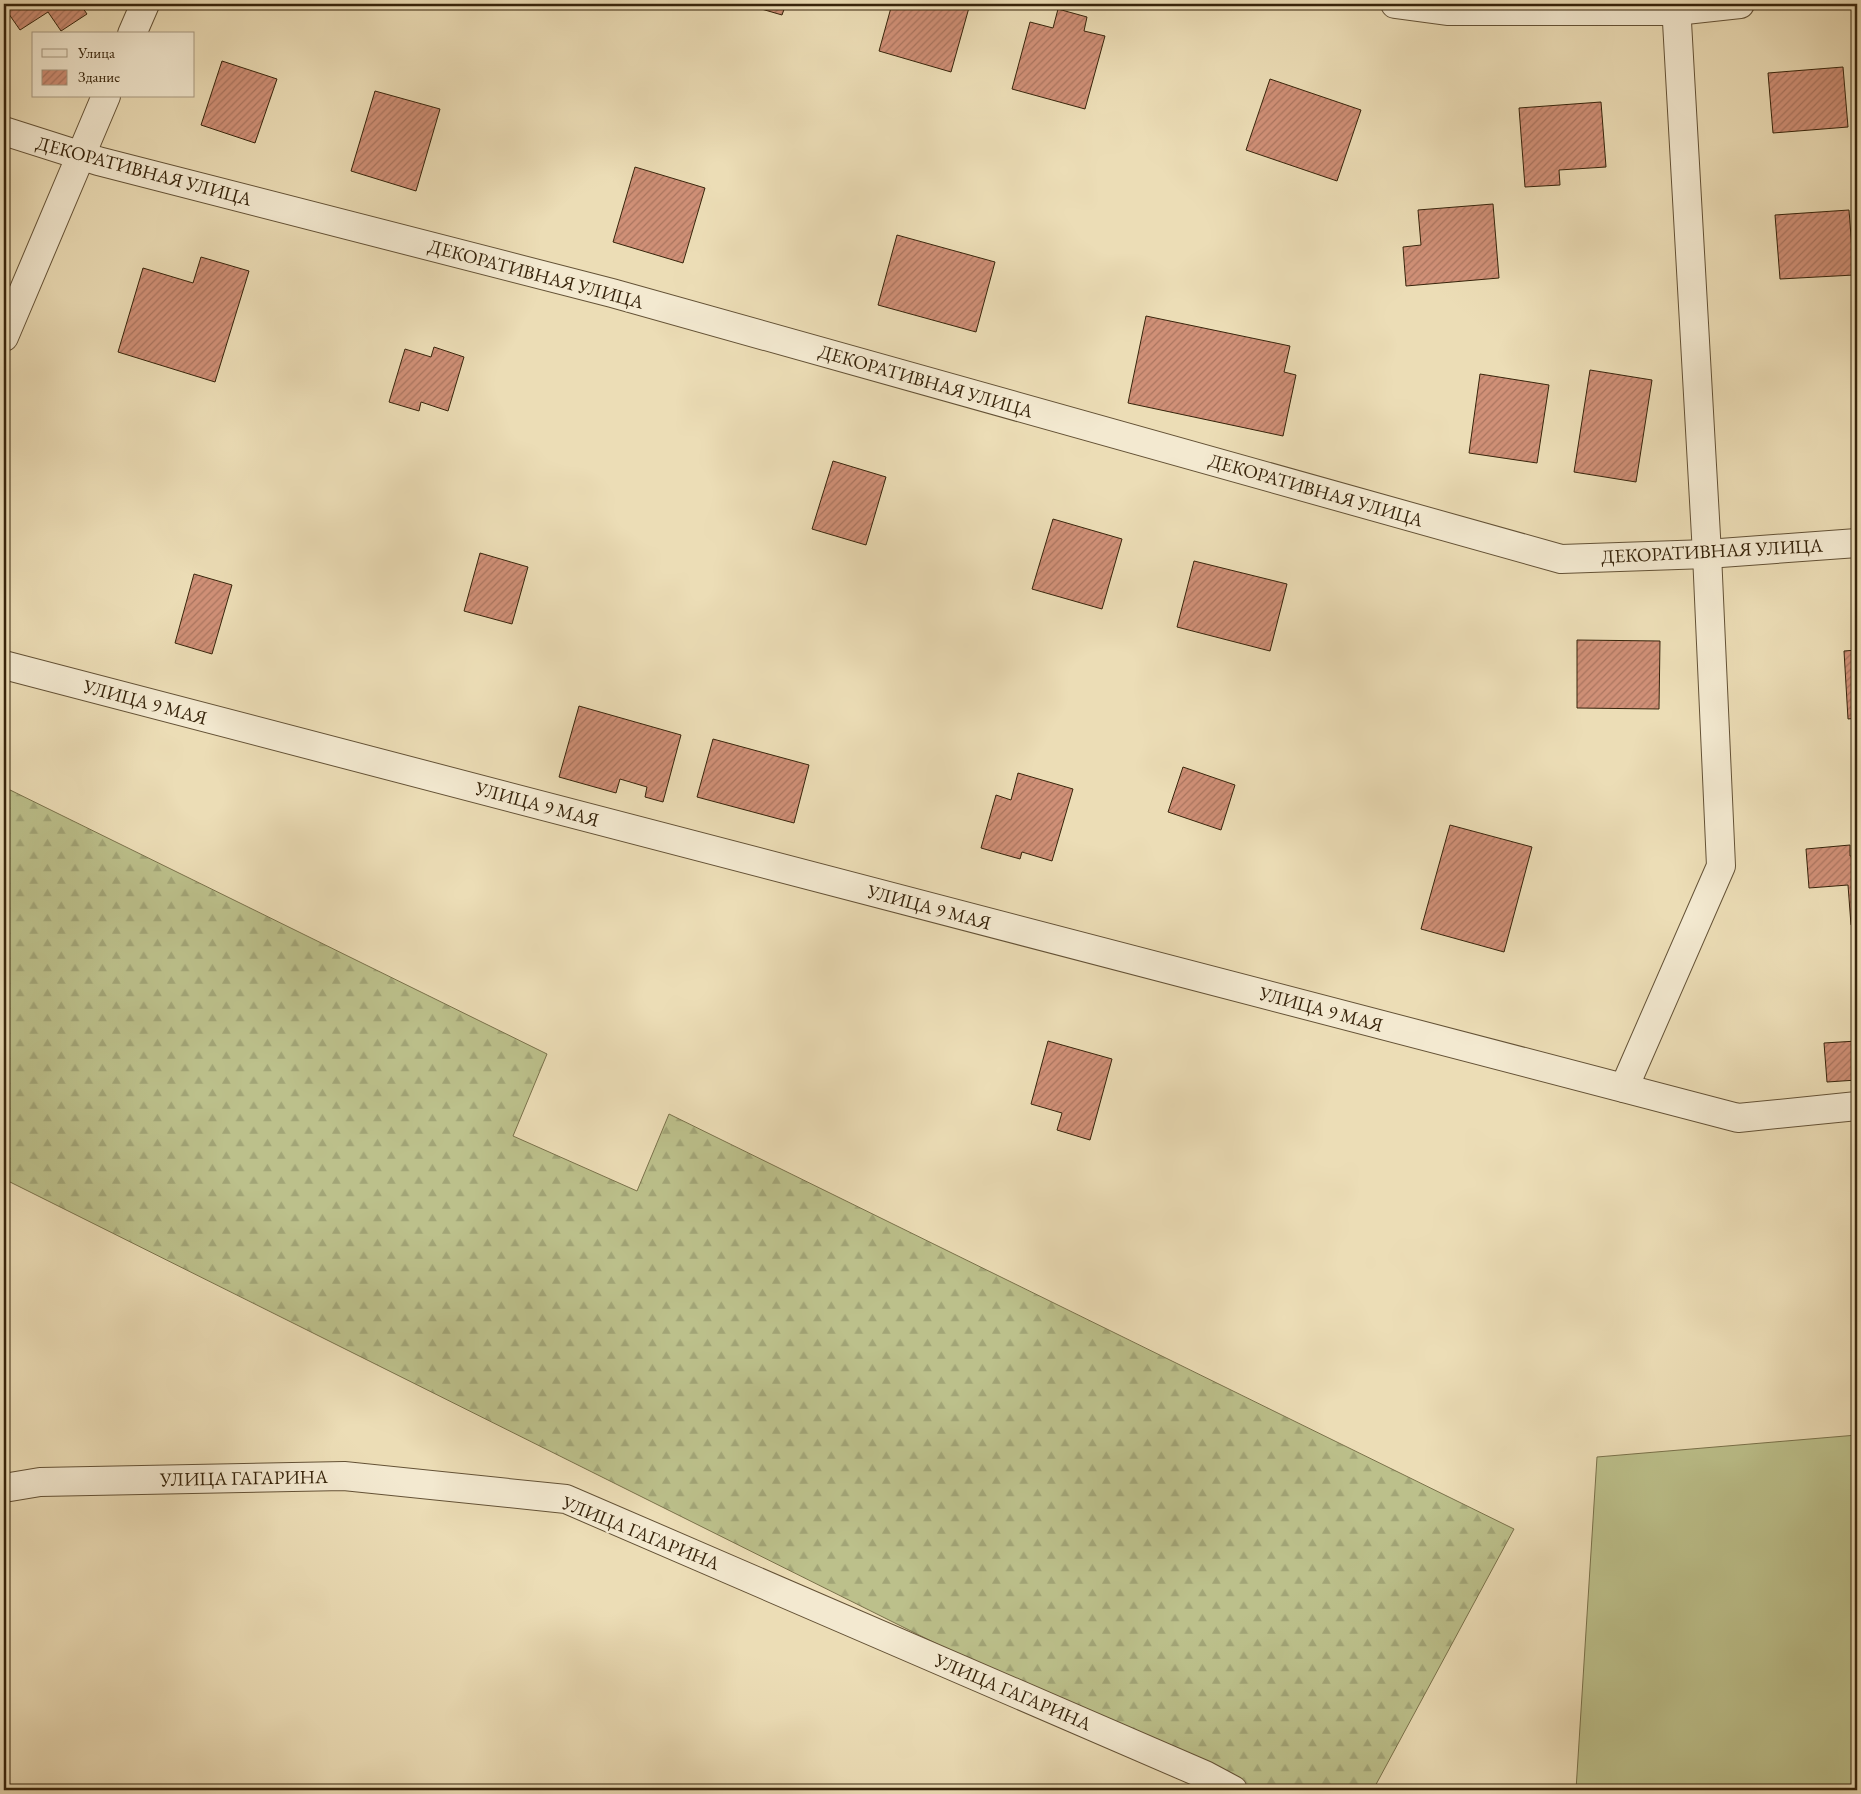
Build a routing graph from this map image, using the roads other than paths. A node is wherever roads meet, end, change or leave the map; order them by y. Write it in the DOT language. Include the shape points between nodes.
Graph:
graph roads {
  1 [pos="145,4"];
  2 [pos="1395,4"];
  3 [pos="1740,4"];
  4 [pos="1676,7"];
  5 [pos="133,32"];
  6 [pos="105,98"];
  7 [pos="4,131"];
  8 [pos="81,156"];
  9 [pos="4,338"];
  10 [pos="1857,543"];
  11 [pos="1707,554"];
  12 [pos="4,665"];
  13 [pos="1624,1088"];
  14 [pos="1857,1106"];
  15 [pos="4,1488"];
  16 [pos="1233,1790"];
  1 -- 5 [label="street"];
  2 -- 4 [label="street" via="1447,12"];
  3 -- 4 [label="street"];
  4 -- 11 [label="street"];
  6 -- 8 [label="street"];
  7 -- 8 [label="street, ДЕКОРАТИВНАЯ УЛИЦА"];
  8 -- 9 [label="street"];
  8 -- 11 [label="street, ДЕКОРАТИВНАЯ УЛИЦА" via="612,293 1561,558"];
  10 -- 11 [label="street, ДЕКОРАТИВНАЯ УЛИЦА"];
  11 -- 13 [label="street" via="1722,866"];
  12 -- 13 [label="street, УЛИЦА 9 МАЯ"];
  13 -- 14 [label="street, УЛИЦА 9 МАЯ" via="1738,1118"];
  15 -- 16 [label="street, УЛИЦА ГАГАРИНА" via="40,1482 344,1476 566,1499 1196,1771"];
}
